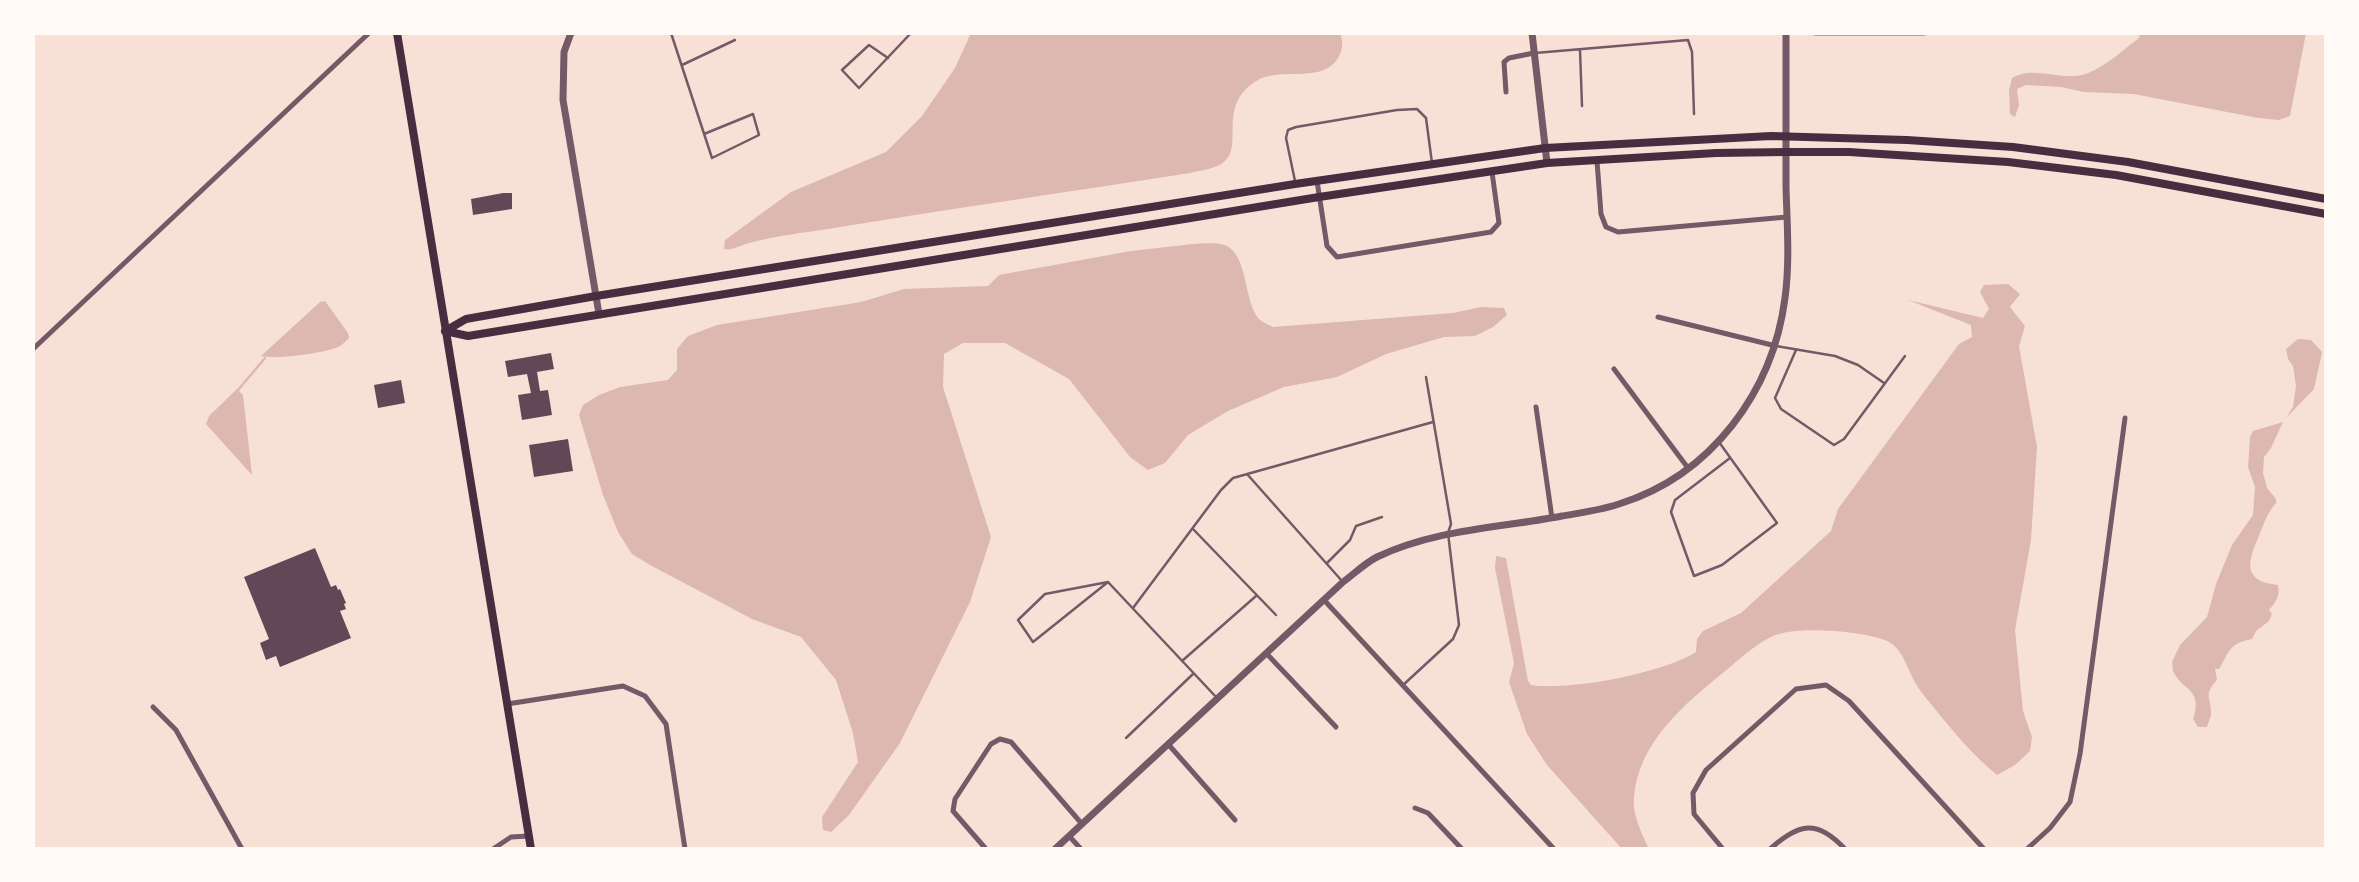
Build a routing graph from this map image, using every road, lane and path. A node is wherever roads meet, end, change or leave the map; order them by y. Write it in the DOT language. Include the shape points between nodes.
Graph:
graph roads {
  1 [pos="369,33"];
  2 [pos="397,33"];
  3 [pos="572,33"];
  4 [pos="671,33"];
  5 [pos="911,33"];
  6 [pos="1532,33"];
  7 [pos="1786,33"];
  8 [pos="1815,33"];
  9 [pos="1924,33"];
  10 [pos="735,40"];
  11 [pos="1580,50"];
  12 [pos="1534,52"];
  13 [pos="888,58"];
  14 [pos="682,65"];
  15 [pos="1506,93"];
  16 [pos="1582,106"];
  17 [pos="1693,114"];
  18 [pos="704,134"];
  19 [pos="1786,136"];
  20 [pos="1545,148"];
  21 [pos="1786,152"];
  22 [pos="1597,161"];
  23 [pos="1432,163"];
  24 [pos="1547,163"];
  25 [pos="1492,172"];
  26 [pos="1317,181"];
  27 [pos="1295,184"];
  28 [pos="1319,197"];
  29 [pos="2326,199"];
  30 [pos="1298,200"];
  31 [pos="2326,214"];
  32 [pos="1787,217"];
  33 [pos="596,296"];
  34 [pos="599,314"];
  35 [pos="1658,317"];
  36 [pos="445,331"];
  37 [pos="1776,346"];
  38 [pos="33,349"];
  39 [pos="1796,350"];
  40 [pos="1905,356"];
  41 [pos="1614,369"];
  42 [pos="1426,377"];
  43 [pos="1884,384"];
  44 [pos="1536,407"];
  45 [pos="2125,418"];
  46 [pos="1433,422"];
  47 [pos="1719,442"];
  48 [pos="1730,458"];
  49 [pos="1688,468"];
  50 [pos="1247,474"];
  51 [pos="1382,517"];
  52 [pos="1552,518"];
  53 [pos="1192,528"];
  54 [pos="1448,533"];
  55 [pos="1327,563"];
  56 [pos="1108,582"];
  57 [pos="1343,582"];
  58 [pos="1257,596"];
  59 [pos="1324,600"];
  60 [pos="1133,608"];
  61 [pos="1276,615"];
  62 [pos="1266,653"];
  63 [pos="1182,661"];
  64 [pos="1193,674"];
  65 [pos="1402,686"];
  66 [pos="1217,698"];
  67 [pos="507,704"];
  68 [pos="153,707"];
  69 [pos="1336,727"];
  70 [pos="1126,738"];
  71 [pos="1168,744"];
  72 [pos="1415,808"];
  73 [pos="1235,820"];
  74 [pos="1082,824"];
  75 [pos="529,836"];
  76 [pos="1069,836"];
  77 [pos="242,849"];
  78 [pos="493,849"];
  79 [pos="531,849"];
  80 [pos="685,849"];
  81 [pos="986,849"];
  82 [pos="1055,849"];
  83 [pos="1081,849"];
  84 [pos="1462,849"];
  85 [pos="1553,849"];
  86 [pos="1723,849"];
  87 [pos="1770,849"];
  88 [pos="1845,849"];
  89 [pos="1984,849"];
  90 [pos="2028,849"];
  1 -- 38 [label="street"];
  2 -- 36 [label="main road"];
  3 -- 33 [label="street" via="564,52 563,100"];
  4 -- 14 [label="lane"];
  5 -- 13 [label="lane"];
  6 -- 12 [label="street"];
  7 -- 19 [label="street"];
  8 -- 9 [label="street"];
  10 -- 14 [label="lane"];
  11 -- 12 [label="lane"];
  11 -- 16 [label="lane"];
  11 -- 17 [label="lane" via="1688,40"];
  12 -- 15 [label="street" via="1504,62"];
  12 -- 20 [label="street"];
  13 -- 13 [label="lane" via="859,88 842,70 869,45"];
  14 -- 18 [label="lane"];
  18 -- 18 [label="lane" via="712,158 759,135 753,114"];
  19 -- 20 [label="main road"];
  19 -- 21 [label="street"];
  19 -- 29 [label="main road" via="2012,148 2128,162"];
  20 -- 23 [label="main road"];
  20 -- 24 [label="street"];
  21 -- 22 [label="main road"];
  21 -- 31 [label="main road" via="2008,162 2116,175"];
  21 -- 32 [label="street"];
  22 -- 24 [label="main road"];
  22 -- 32 [label="street" via="1601,214 1606,227 1618,232"];
  23 -- 26 [label="main road"];
  23 -- 27 [label="lane" via="1426,118 1417,109 1397,110 1288,130"];
  24 -- 25 [label="main road"];
  25 -- 28 [label="main road"];
  25 -- 28 [label="street" via="1499,223 1491,232 1337,257 1327,246"];
  26 -- 27 [label="main road"];
  26 -- 28 [label="street"];
  27 -- 30 [label="street"];
  27 -- 33 [label="main road"];
  28 -- 30 [label="main road"];
  30 -- 34 [label="main road"];
  32 -- 37 [label="street" via="1786,294"];
  33 -- 34 [label="street"];
  33 -- 36 [label="main road" via="466,319"];
  34 -- 36 [label="main road" via="468,336"];
  35 -- 37 [label="street"];
  36 -- 67 [label="main road"];
  37 -- 39 [label="lane"];
  37 -- 47 [label="street" via="1765,376"];
  39 -- 43 [label="lane" via="1835,356 1858,365"];
  39 -- 43 [label="lane" via="1775,398 1781,409 1834,445 1844,439"];
  40 -- 43 [label="lane"];
  41 -- 49 [label="street"];
  42 -- 46 [label="lane"];
  44 -- 52 [label="street"];
  45 -- 90 [label="street" via="2070,802"];
  46 -- 50 [label="lane"];
  46 -- 54 [label="lane" via="1451,524"];
  47 -- 48 [label="lane"];
  47 -- 49 [label="street"];
  48 -- 48 [label="lane" via="1777,523 1722,565 1694,576 1671,512 1675,500"];
  49 -- 52 [label="street" via="1658,488 1622,503"];
  50 -- 53 [label="lane" via="1233,478 1220,490"];
  50 -- 55 [label="lane"];
  51 -- 55 [label="lane" via="1356,526 1350,540"];
  52 -- 54 [label="street"];
  53 -- 58 [label="lane"];
  53 -- 60 [label="lane"];
  54 -- 57 [label="street" via="1375,558"];
  54 -- 65 [label="lane" via="1460,625 1453,639"];
  55 -- 57 [label="lane"];
  56 -- 56 [label="lane" via="1045,594 1018,620 1033,642"];
  56 -- 60 [label="lane"];
  57 -- 59 [label="street"];
  58 -- 61 [label="lane"];
  58 -- 63 [label="lane"];
  59 -- 62 [label="street"];
  59 -- 65 [label="street"];
  60 -- 63 [label="lane"];
  62 -- 66 [label="street"];
  62 -- 69 [label="street"];
  63 -- 64 [label="lane"];
  64 -- 66 [label="lane"];
  64 -- 70 [label="lane"];
  65 -- 85 [label="street"];
  66 -- 71 [label="street"];
  67 -- 75 [label="main road"];
  67 -- 80 [label="street" via="623,686 645,696 666,724"];
  68 -- 77 [label="street" via="176,730"];
  71 -- 73 [label="street"];
  71 -- 74 [label="street"];
  72 -- 84 [label="street" via="1428,813"];
  74 -- 76 [label="street"];
  74 -- 81 [label="street" via="1012,741 1000,739 991,744 955,799 953,811"];
  75 -- 78 [label="street" via="511,837"];
  75 -- 79 [label="main road"];
  76 -- 82 [label="street"];
  76 -- 83 [label="street"];
  86 -- 89 [label="street" via="1694,814 1693,793 1706,770 1796,689 1826,685 1849,701"];
  87 -- 88 [label="street" via="1793,830 1811,827 1834,837"];
}
